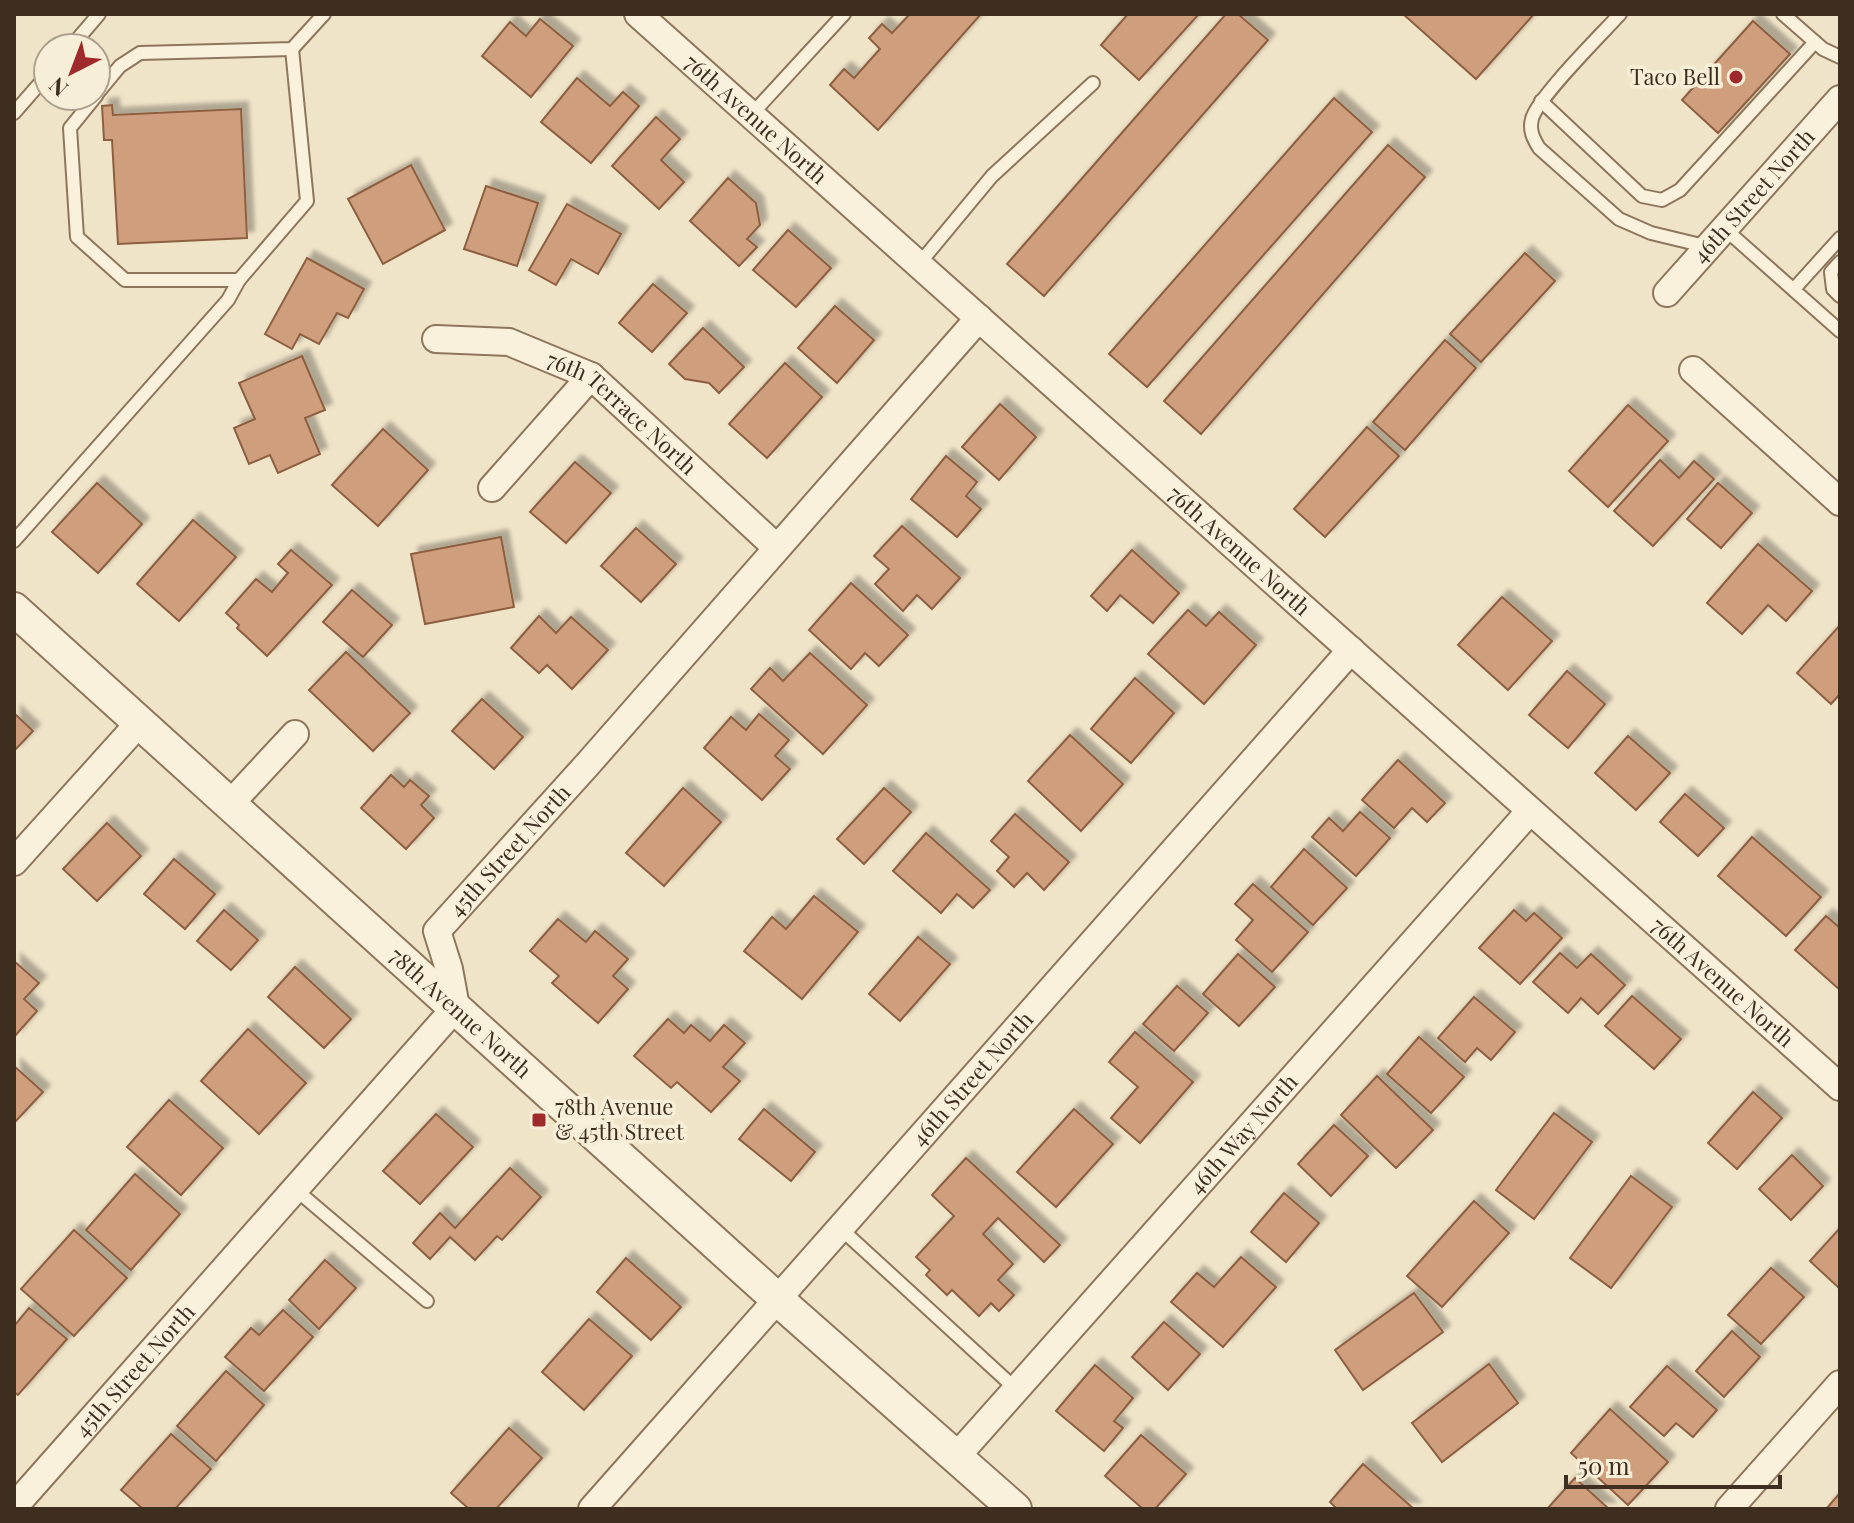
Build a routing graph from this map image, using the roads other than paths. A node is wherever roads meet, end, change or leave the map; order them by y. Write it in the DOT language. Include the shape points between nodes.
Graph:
graph roads {
  1 [pos="99,14"];
  2 [pos="324,14"];
  3 [pos="638,14"];
  4 [pos="844,14"];
  5 [pos="1620,14"];
  6 [pos="1783,14"];
  7 [pos="84,32"];
  8 [pos="1815,42"];
  9 [pos="292,49"];
  10 [pos="1840,57"];
  11 [pos="112,76"];
  12 [pos="1093,83"];
  13 [pos="32,92"];
  14 [pos="1840,99"];
  15 [pos="1541,101"];
  16 [pos="83,112"];
  17 [pos="14,113"];
  18 [pos="751,115"];
  19 [pos="1717,238"];
  20 [pos="1840,238"];
  21 [pos="1840,262"];
  22 [pos="919,264"];
  23 [pos="239,280"];
  24 [pos="1794,289"];
  25 [pos="1667,293"];
  26 [pos="1840,296"];
  27 [pos="979,318"];
  28 [pos="1840,331"];
  29 [pos="436,339"];
  30 [pos="1693,370"];
  31 [pos="591,376"];
  32 [pos="492,488"];
  33 [pos="1840,502"];
  34 [pos="14,541"];
  35 [pos="777,548"];
  36 [pos="14,609"];
  37 [pos="1351,650"];
  38 [pos="140,722"];
  39 [pos="295,734"];
  40 [pos="230,804"];
  41 [pos="1530,811"];
  42 [pos="14,862"];
  43 [pos="456,1007"];
  44 [pos="1840,1087"];
  45 [pos="295,1189"];
  46 [pos="840,1228"];
  47 [pos="777,1299"];
  48 [pos="427,1301"];
  49 [pos="1840,1384"];
  50 [pos="1017,1390"];
  51 [pos="956,1457"];
  52 [pos="14,1507"];
  53 [pos="592,1509"];
  54 [pos="1015,1509"];
  55 [pos="1729,1509"];
  1 -- 7 [label="lane"];
  2 -- 9 [label="lane"];
  3 -- 18 [label="street, 76th Avenue North"];
  4 -- 18 [label="lane"];
  5 -- 15 [label="lane"];
  6 -- 8 [label="lane"];
  8 -- 10 [label="lane"];
  8 -- 15 [label="lane" via="1680,190 1662,200 1642,196"];
  9 -- 11 [label="lane" via="140,53"];
  9 -- 23 [label="lane" via="307,201"];
  12 -- 22 [label="lane" via="992,176"];
  13 -- 17 [label="lane"];
  14 -- 19 [label="street, 46th Street North"];
  15 -- 19 [label="lane" via="1530,130 1539,148 1619,219 1651,233"];
  16 -- 23 [label="lane" via="70,128 77,237 125,280"];
  18 -- 22 [label="street, 76th Avenue North"];
  19 -- 24 [label="lane"];
  19 -- 25 [label="street, 46th Street North"];
  20 -- 24 [label="lane"];
  21 -- 26 [label="lane" via="1831,272 1833,289"];
  22 -- 27 [label="street, 76th Avenue North"];
  23 -- 34 [label="lane" via="228,300"];
  24 -- 28 [label="lane"];
  27 -- 35 [label="street, 45th Street North"];
  27 -- 37 [label="street, 76th Avenue North"];
  29 -- 31 [label="street, 76th Terrace North" via="509,342"];
  30 -- 33 [label="street"];
  31 -- 32 [label="street"];
  31 -- 35 [label="street, 76th Terrace North"];
  35 -- 43 [label="street, 45th Street North" via="437,931"];
  36 -- 38 [label="street, 78th Avenue North"];
  37 -- 41 [label="street, 76th Avenue North"];
  37 -- 46 [label="street, 46th Street North"];
  38 -- 40 [label="street, 78th Avenue North"];
  38 -- 42 [label="street"];
  39 -- 40 [label="street"];
  40 -- 43 [label="street, 78th Avenue North"];
  41 -- 44 [label="street, 76th Avenue North"];
  41 -- 50 [label="street, 46th Way North"];
  43 -- 45 [label="street, 45th Street North"];
  43 -- 47 [label="street, 78th Avenue North"];
  45 -- 48 [label="lane"];
  45 -- 52 [label="street, 45th Street North"];
  46 -- 47 [label="street, 46th Street North"];
  46 -- 50 [label="lane"];
  47 -- 51 [label="street, 78th Avenue North"];
  47 -- 53 [label="street, 46th Street North"];
  49 -- 55 [label="street"];
  50 -- 51 [label="street, 46th Way North"];
  51 -- 54 [label="street, 78th Avenue North"];
}
